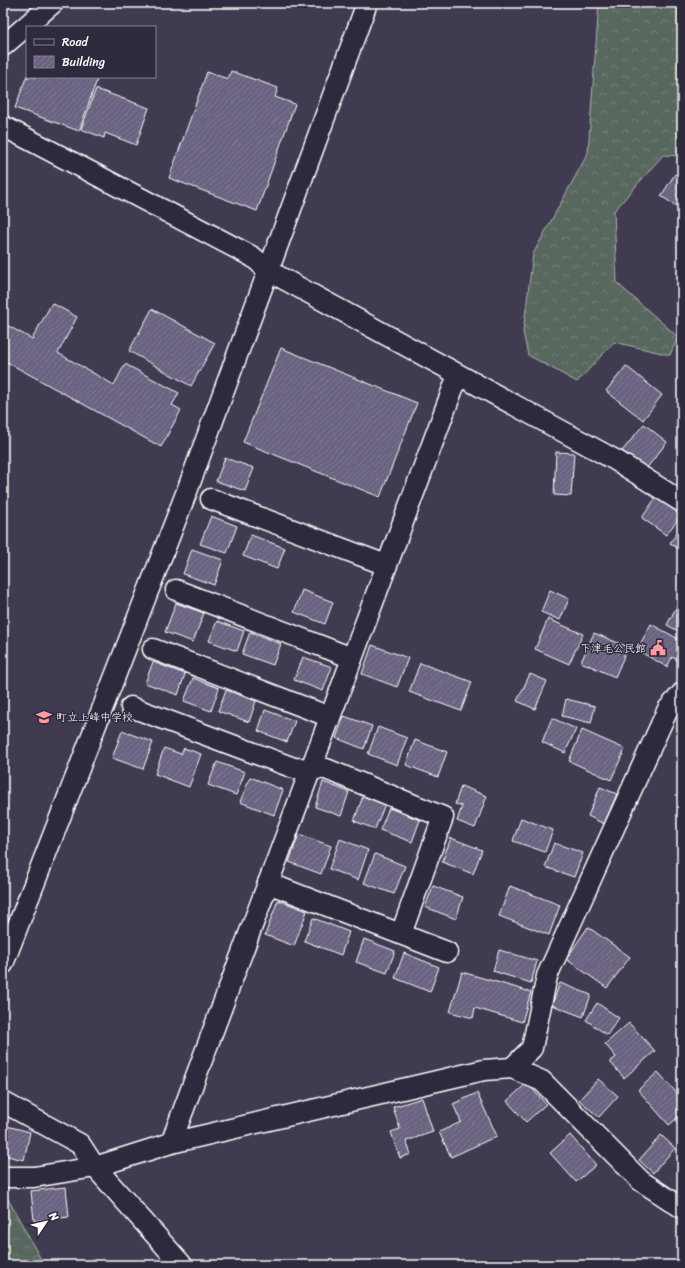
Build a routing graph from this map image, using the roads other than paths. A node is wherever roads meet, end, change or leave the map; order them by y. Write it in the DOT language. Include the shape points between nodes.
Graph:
graph roads {
  1 [pos="53,3"];
  2 [pos="367,3"];
  3 [pos="26,26"];
  4 [pos="26,26"];
  5 [pos="3,46"];
  6 [pos="3,126"];
  7 [pos="269,271"];
  8 [pos="458,375"];
  9 [pos="211,499"];
  10 [pos="682,502"];
  11 [pos="386,566"];
  12 [pos="176,590"];
  13 [pos="153,650"];
  14 [pos="352,658"];
  15 [pos="682,693"];
  16 [pos="131,707"];
  17 [pos="330,717"];
  18 [pos="311,769"];
  19 [pos="268,884"];
  20 [pos="401,934"];
  21 [pos="447,952"];
  22 [pos="3,964"];
  23 [pos="512,1068"];
  24 [pos="3,1102"];
  25 [pos="171,1143"];
  26 [pos="95,1167"];
  27 [pos="3,1177"];
  28 [pos="682,1208"];
  29 [pos="182,1265"];
  1 -- 3 [label="street"];
  2 -- 7 [label="street"];
  4 -- 5 [label="street"];
  6 -- 7 [label="street" via="253,257"];
  7 -- 8 [label="street"];
  7 -- 22 [label="street" via="187,491"];
  8 -- 10 [label="street" via="617,461"];
  8 -- 11 [label="street"];
  9 -- 11 [label="street"];
  11 -- 14 [label="street"];
  12 -- 14 [label="street"];
  13 -- 17 [label="street"];
  14 -- 17 [label="street"];
  15 -- 23 [label="street" via="668,709 547,976 532,1048"];
  16 -- 18 [label="street" via="294,768"];
  17 -- 18 [label="street"];
  18 -- 19 [label="street"];
  18 -- 20 [label="street" via="326,769 443,817"];
  19 -- 20 [label="street"];
  19 -- 25 [label="street"];
  20 -- 21 [label="street"];
  23 -- 25 [label="street" via="484,1070"];
  23 -- 28 [label="street" via="542,1081 641,1181"];
  24 -- 26 [label="street" via="80,1144"];
  25 -- 26 [label="street"];
  26 -- 27 [label="street" via="34,1176"];
  26 -- 29 [label="street"];
}
